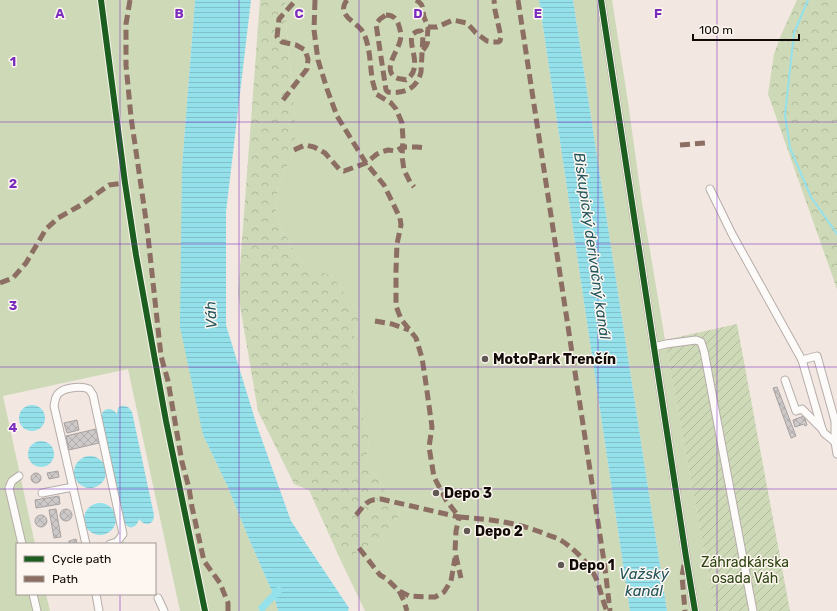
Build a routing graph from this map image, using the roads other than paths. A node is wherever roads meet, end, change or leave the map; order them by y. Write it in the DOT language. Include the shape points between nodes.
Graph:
graph roads {
  1 [pos="601,0"];
  2 [pos="710,189"];
  3 [pos="654,347"];
  4 [pos="802,360"];
  5 [pos="785,380"];
  6 [pos="822,429"];
  7 [pos="835,442"];
  8 [pos="837,454"];
  9 [pos="19,476"];
  10 [pos="73,487"];
  11 [pos="42,493"];
  12 [pos="22,543"];
  13 [pos="86,543"];
  14 [pos="114,543"];
  15 [pos="33,595"];
  16 [pos="96,595"];
  17 [pos="158,598"];
  18 [pos="36,611"];
  19 [pos="99,611"];
  20 [pos="164,611"];
  21 [pos="695,611"];
  22 [pos="753,611"];
  1 -- 3 [label="lane"];
  2 -- 4 [label="lane"];
  3 -- 21 [label="lane"];
  3 -- 22 [label="lane" via="696,340 701,342"];
  4 -- 6 [label="lane"];
  4 -- 7 [label="lane" via="817,356 835,421"];
  5 -- 6 [label="lane" via="796,412 802,409"];
  6 -- 7 [label="lane"];
  7 -- 8 [label="lane"];
  9 -- 12 [label="lane" via="12,481 9,488"];
  10 -- 11 [label="lane"];
  10 -- 13 [label="lane"];
  10 -- 14 [label="lane" via="54,406 59,392 83,387 89,388 93,395 123,534"];
  15 -- 18 [label="lane"];
  16 -- 19 [label="lane"];
  17 -- 20 [label="lane"];
}
